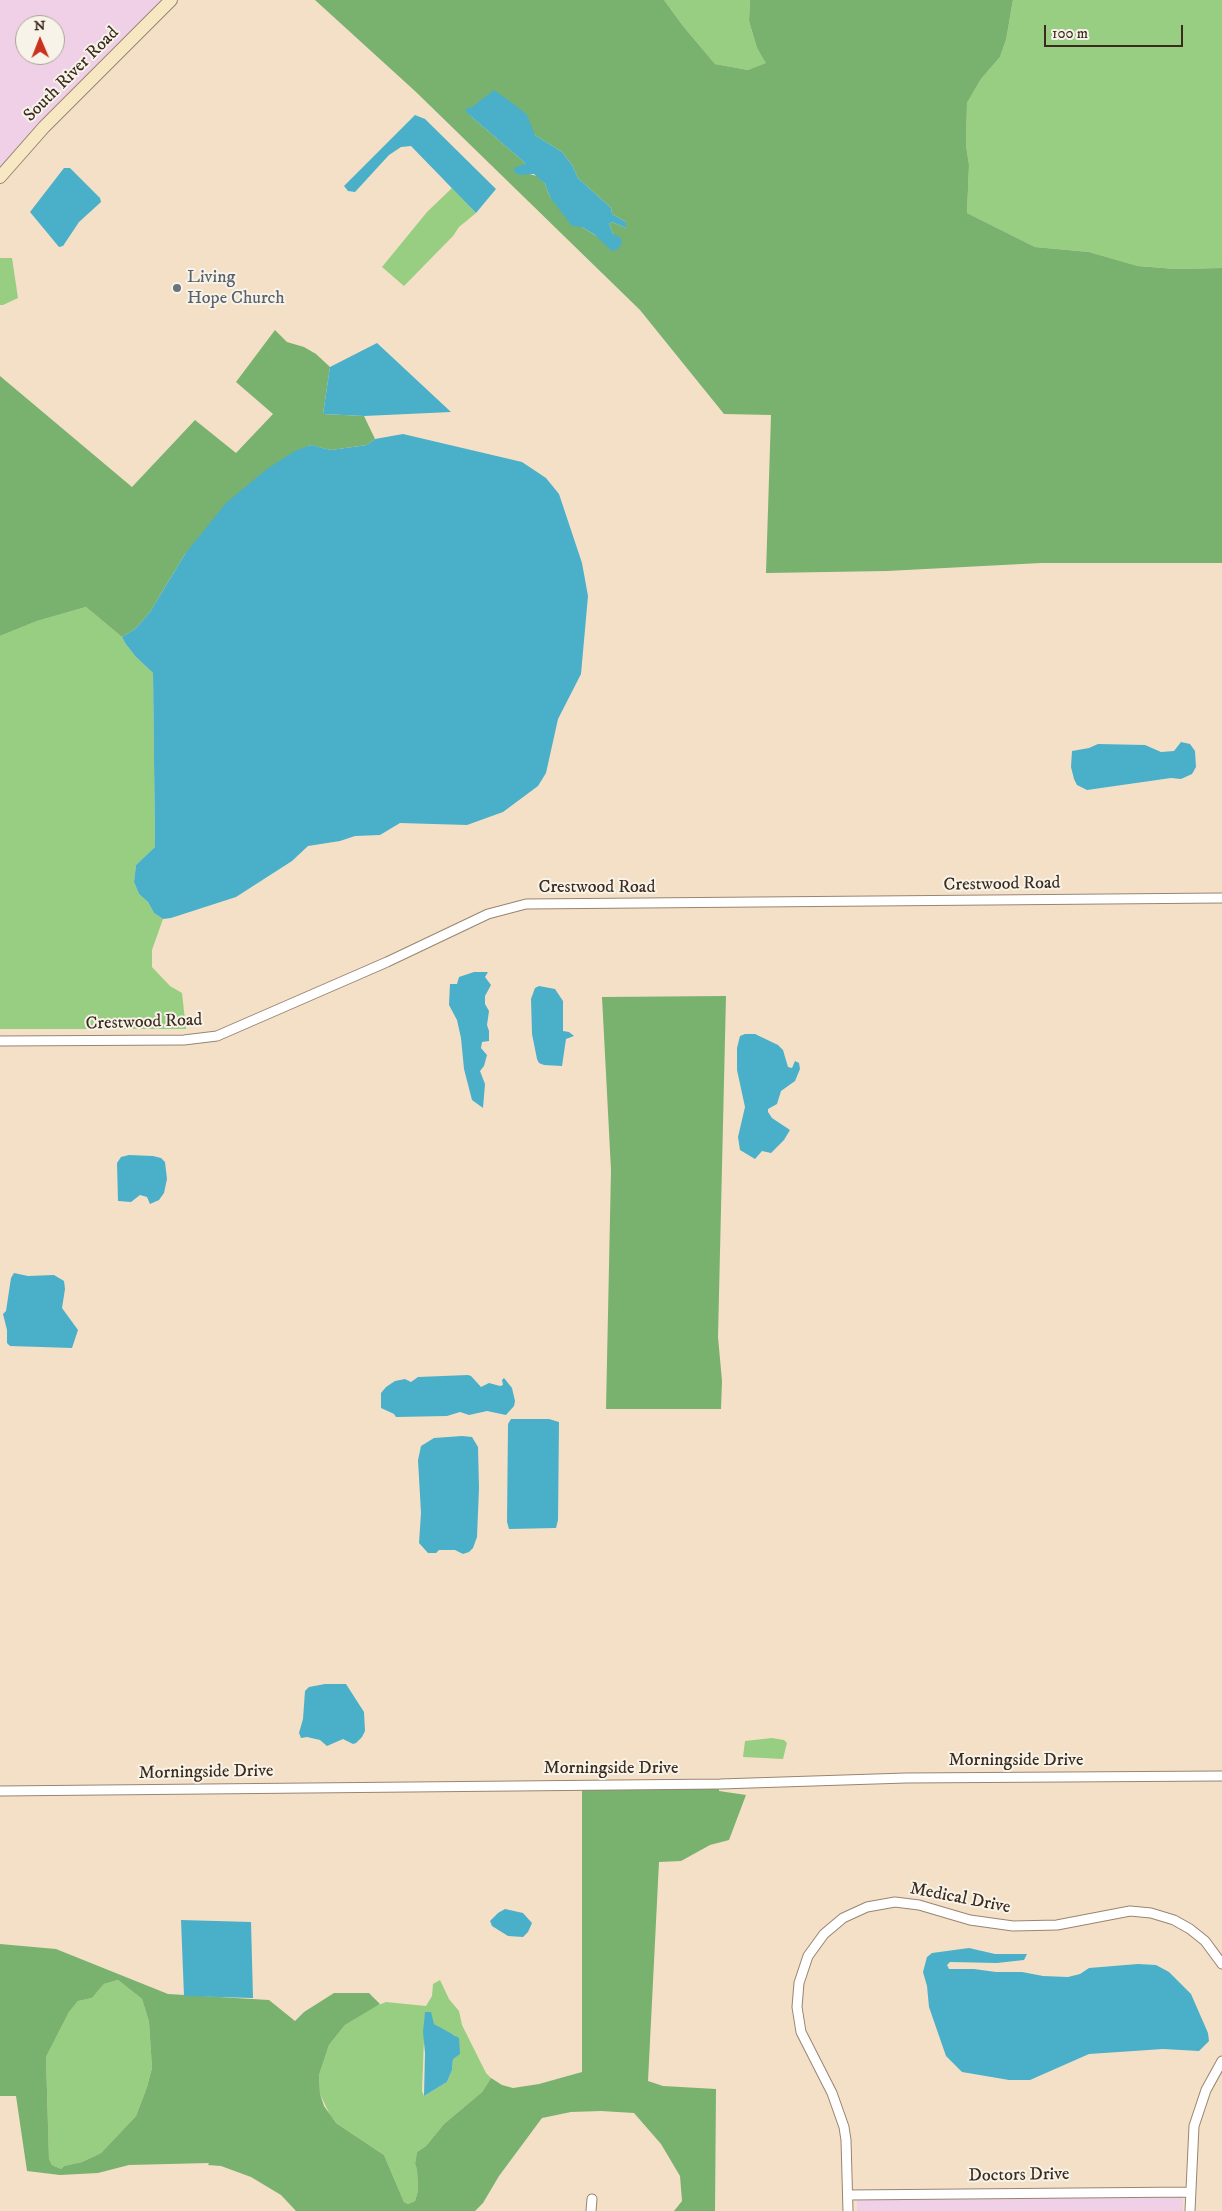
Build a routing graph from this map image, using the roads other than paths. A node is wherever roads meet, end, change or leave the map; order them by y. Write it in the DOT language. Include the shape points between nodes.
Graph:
graph roads {
  1 [pos="171,0"];
  2 [pos="0,177"];
  3 [pos="1222,898"];
  4 [pos="0,1041"];
  5 [pos="1222,1776"];
  6 [pos="0,1791"];
  7 [pos="1222,1964"];
  8 [pos="1222,2061"];
  9 [pos="1190,2192"];
  10 [pos="849,2195"];
  11 [pos="592,2199"];
  12 [pos="591,2211"];
  13 [pos="848,2211"];
  14 [pos="1190,2211"];
  1 -- 2 [label="main road, South River Road" via="44,127"];
  3 -- 4 [label="street, Crestwood Road" via="526,904 488,914 217,1036 184,1040"];
  5 -- 6 [label="street, Morningside Drive"];
  7 -- 10 [label="street, Medical Drive" via="1205,1941 1190,1928 1145,1912 1115,1913 1057,1925 1013,1926 970,1920 919,1905 895,1902 867,1907 843,1918 824,1934 808,1956 799,1983 797,2008 806,2046 832,2093 841,2120 846,2140"];
  8 -- 9 [label="street" via="1206,2090 1194,2126"];
  9 -- 10 [label="street, Doctors Drive"];
  9 -- 14 [label="street"];
  10 -- 13 [label="street, Medical Drive"];
  11 -- 12 [label="street"];
}
